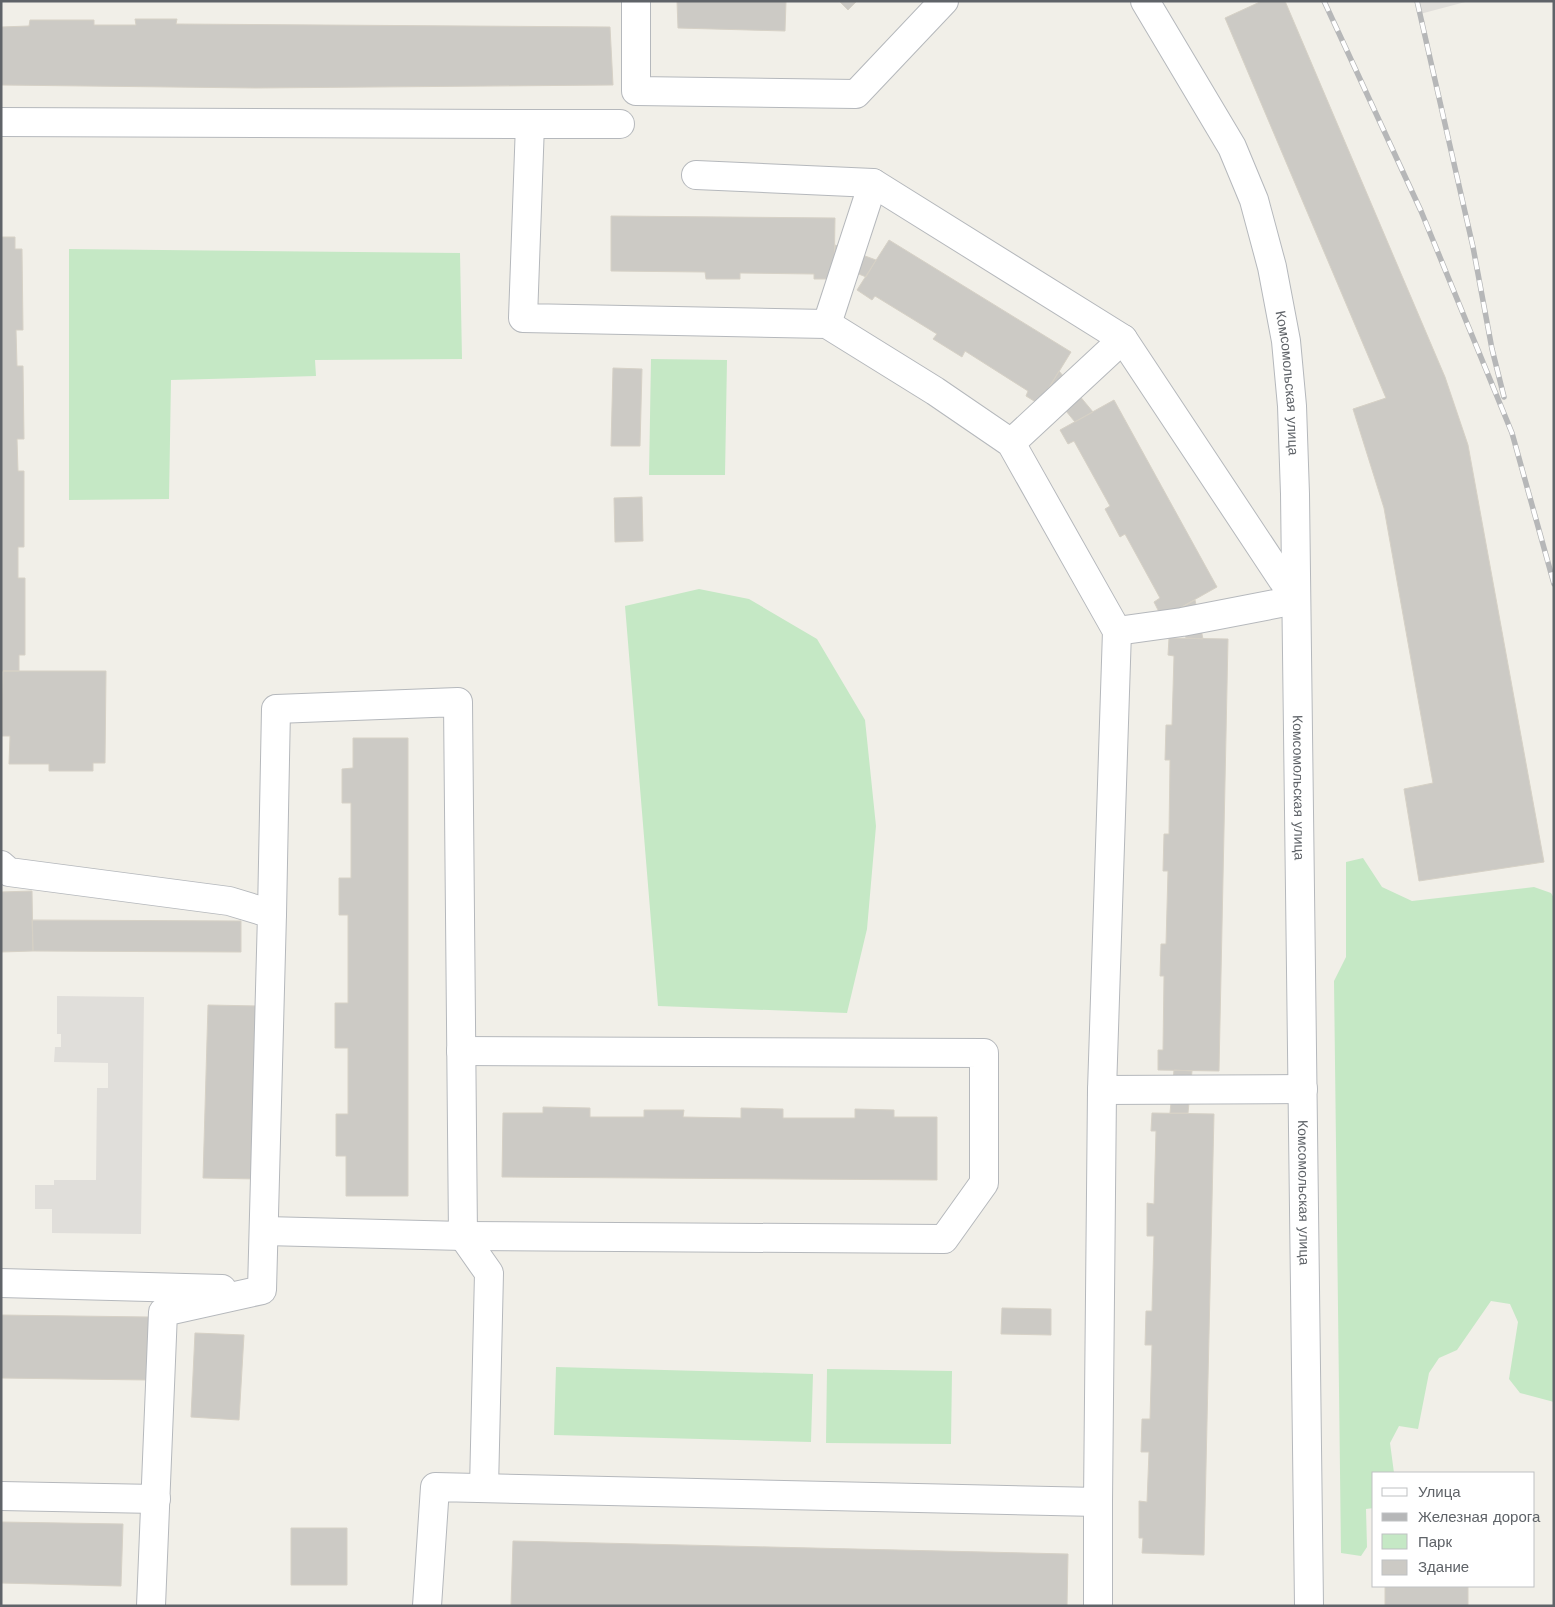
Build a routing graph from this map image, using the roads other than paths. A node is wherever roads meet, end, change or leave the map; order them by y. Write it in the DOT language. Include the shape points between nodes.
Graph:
graph roads {
  1 [pos="636,1"];
  2 [pos="944,1"];
  3 [pos="1146,1"];
  4 [pos="1,122"];
  5 [pos="530,124"];
  6 [pos="620,124"];
  7 [pos="696,175"];
  8 [pos="873,183"];
  9 [pos="827,324"];
  10 [pos="1123,339"];
  11 [pos="1011,443"];
  12 [pos="1296,600"];
  13 [pos="1116,631"];
  14 [pos="1,865"];
  15 [pos="272,914"];
  16 [pos="461,1051"];
  17 [pos="1303,1089"];
  18 [pos="1102,1090"];
  19 [pos="265,1231"];
  20 [pos="463,1236"];
  21 [pos="1,1283"];
  22 [pos="262,1290"];
  23 [pos="484,1488"];
  24 [pos="1,1496"];
  25 [pos="156,1499"];
  26 [pos="1098,1502"];
  27 [pos="151,1606"];
  28 [pos="427,1606"];
  29 [pos="1098,1606"];
  30 [pos="1309,1606"];
  1 -- 2 [label="street" via="636,91 856,94"];
  3 -- 12 [label="street, Комсомольская улица" via="1232,147 1254,200 1272,267 1286,341 1292,406"];
  4 -- 5 [label="street"];
  5 -- 6 [label="street"];
  5 -- 9 [label="street" via="523,318"];
  7 -- 8 [label="street"];
  8 -- 9 [label="street"];
  8 -- 10 [label="street"];
  9 -- 11 [label="street"];
  10 -- 11 [label="street"];
  10 -- 12 [label="street"];
  11 -- 13 [label="street"];
  12 -- 13 [label="street"];
  12 -- 17 [label="street, Комсомольская улица"];
  13 -- 18 [label="street"];
  14 -- 15 [label="street" via="9,872 230,901"];
  15 -- 16 [label="street" via="276,709 458,702"];
  15 -- 19 [label="street"];
  16 -- 20 [label="street"];
  16 -- 20 [label="street" via="984,1053 984,1183 944,1239"];
  17 -- 18 [label="street"];
  17 -- 30 [label="street, Комсомольская улица"];
  18 -- 26 [label="street"];
  19 -- 20 [label="street"];
  19 -- 22 [label="street"];
  20 -- 23 [label="street" via="490,1273"];
  21 -- 22 [label="street"];
  22 -- 25 [label="street" via="163,1312"];
  23 -- 26 [label="street"];
  23 -- 28 [label="street" via="435,1487"];
  24 -- 25 [label="street"];
  25 -- 27 [label="street"];
  26 -- 29 [label="street"];
}
